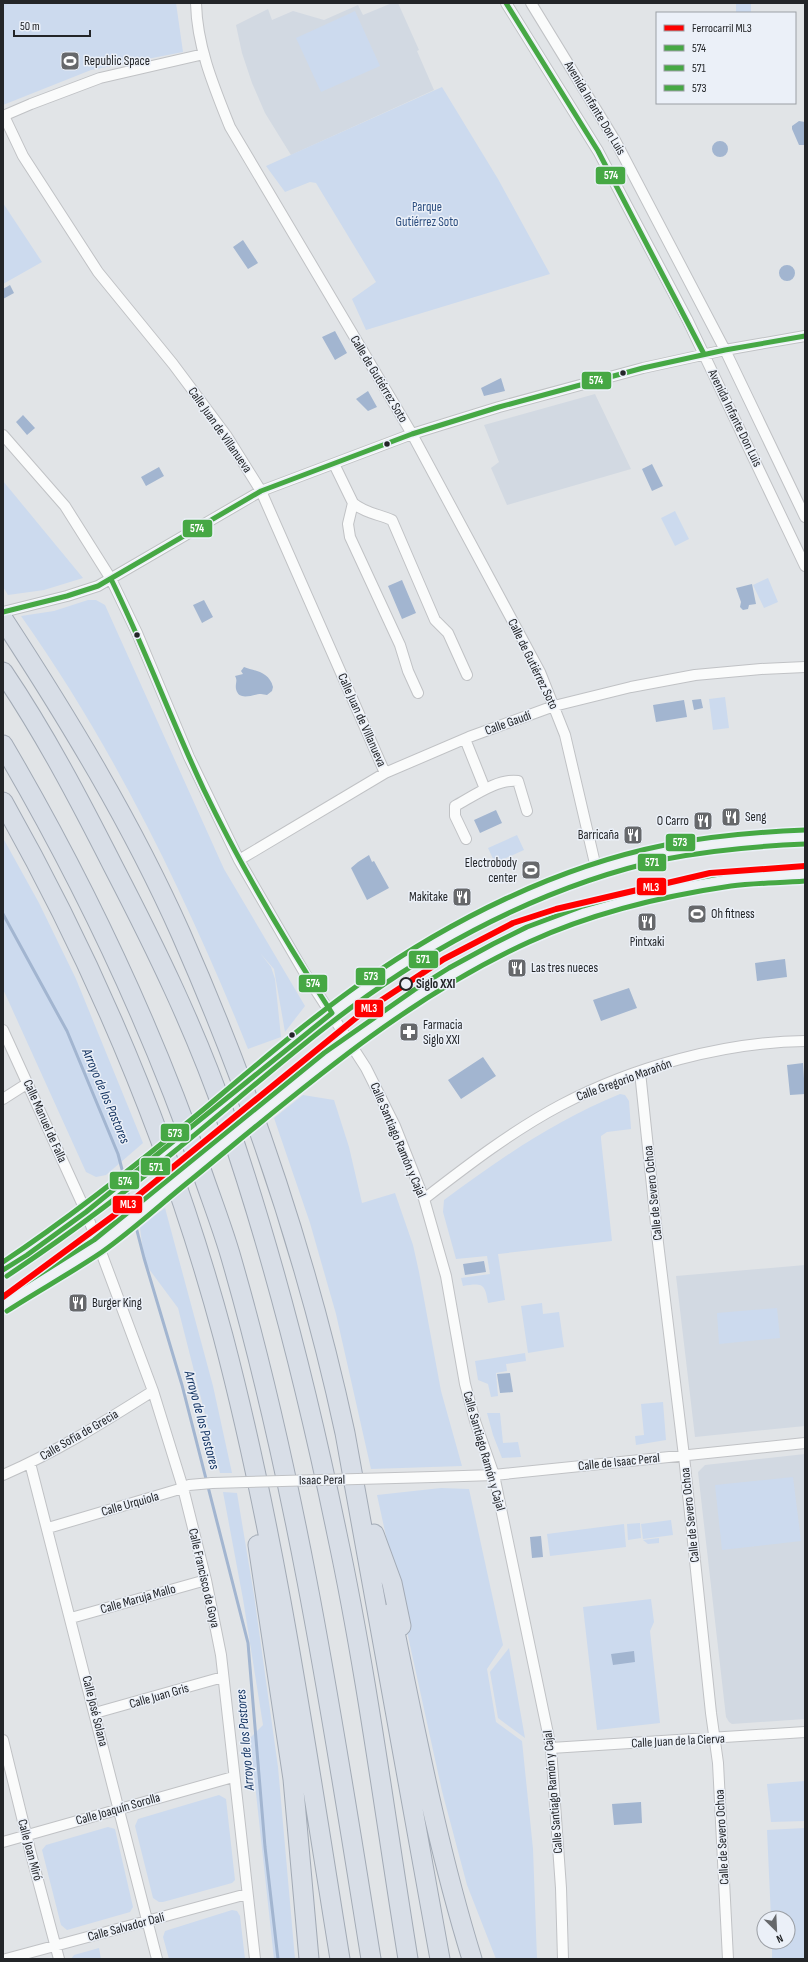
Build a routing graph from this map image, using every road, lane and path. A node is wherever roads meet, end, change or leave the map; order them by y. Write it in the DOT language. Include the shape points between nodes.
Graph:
graph roads {
  1 [pos="196,3"];
  2 [pos="506,3"];
  3 [pos="531,3"];
  4 [pos="204,54"];
  5 [pos="4,116"];
  6 [pos="805,336"];
  7 [pos="725,350"];
  8 [pos="704,354"];
  9 [pos="412,434"];
  10 [pos="3,435"];
  11 [pos="334,464"];
  12 [pos="261,491"];
  13 [pos="353,504"];
  14 [pos="805,517"];
  15 [pos="805,566"];
  16 [pos="111,580"];
  17 [pos="3,612"];
  18 [pos="3,619"];
  19 [pos="805,667"];
  20 [pos="3,672"];
  21 [pos="467,675"];
  22 [pos="418,692"];
  23 [pos="554,706"];
  24 [pos="465,739"];
  25 [pos="3,745"];
  26 [pos="385,773"];
  27 [pos="485,789"];
  28 [pos="3,802"];
  29 [pos="527,811"];
  30 [pos="805,837"];
  31 [pos="466,839"];
  32 [pos="239,860"];
  33 [pos="597,872"];
  34 [pos="805,874"];
  35 [pos="332,1013"];
  36 [pos="3,1030"];
  37 [pos="350,1042"];
  38 [pos="805,1042"];
  39 [pos="640,1072"];
  40 [pos="28,1083"];
  41 [pos="3,1099"];
  42 [pos="424,1199"];
  43 [pos="86,1212"];
  44 [pos="98,1246"];
  45 [pos="202,1266"];
  46 [pos="3,1270"];
  47 [pos="3,1305"];
  48 [pos="153,1391"];
  49 [pos="346,1433"];
  50 [pos="805,1442"];
  51 [pos="684,1456"];
  52 [pos="30,1463"];
  53 [pos="3,1475"];
  54 [pos="494,1475"];
  55 [pos="433,1477"];
  56 [pos="212,1483"];
  57 [pos="183,1488"];
  58 [pos="48,1528"];
  59 [pos="374,1534"];
  60 [pos="206,1580"];
  61 [pos="71,1618"];
  62 [pos="223,1678"];
  63 [pos="95,1714"];
  64 [pos="805,1732"];
  65 [pos="715,1739"];
  66 [pos="3,1740"];
  67 [pos="551,1748"];
  68 [pos="233,1777"];
  69 [pos="120,1809"];
  70 [pos="26,1835"];
  71 [pos="3,1842"];
  72 [pos="247,1894"];
  73 [pos="147,1921"];
  74 [pos="56,1946"];
  75 [pos="6,1959"];
  76 [pos="59,1959"];
  77 [pos="157,1959"];
  78 [pos="255,1959"];
  79 [pos="309,1959"];
  80 [pos="340,1959"];
  81 [pos="371,1959"];
  82 [pos="408,1959"];
  83 [pos="440,1959"];
  84 [pos="472,1959"];
  85 [pos="485,1959"];
  86 [pos="563,1959"];
  87 [pos="728,1959"];
  1 -- 4 [label="street, Calle de Gutiérrez Soto"];
  2 -- 8 [label="street, Avenida Infante Don Luis" via="598,151"];
  3 -- 7 [label="street, Avenida Infante Don Luis" via="616,142"];
  4 -- 5 [label="street" via="100,78"];
  4 -- 9 [label="street, Calle de Gutiérrez Soto" via="211,82 230,127"];
  5 -- 12 [label="street, Calle Juan de Villanueva" via="23,156 98,272 226,435"];
  6 -- 7 [label="street"];
  7 -- 8 [label="street"];
  7 -- 14 [label="street, Avenida Infante Don Luis"];
  8 -- 9 [label="street" via="499,407"];
  8 -- 15 [label="street, Avenida Infante Don Luis"];
  9 -- 11 [label="street"];
  9 -- 23 [label="street, Calle de Gutiérrez Soto" via="540,672"];
  10 -- 16 [label="street, Calle Santiago Ramón y Cajal" via="65,506"];
  11 -- 12 [label="street"];
  11 -- 13 [label="street"];
  12 -- 16 [label="street"];
  12 -- 26 [label="street, Calle Juan de Villanueva"];
  13 -- 21 [label="street" via="361,510 380,514 392,520 435,620 448,633"];
  13 -- 22 [label="street" via="348,524 350,537 400,645"];
  16 -- 17 [label="street" via="67,596"];
  16 -- 32 [label="street, Calle Santiago Ramón y Cajal" via="140,640 189,757"];
  18 -- 49 [label="highway" via="91,760 183,940 240,1076 270,1159 318,1319"];
  19 -- 23 [label="street, Calle Gaudí" via="695,675 631,686"];
  20 -- 82 [label="highway" via="26,706 67,778 155,949 222,1109 262,1230 307,1396 338,1536 382,1788"];
  23 -- 24 [label="street, Calle Gaudí"];
  23 -- 33 [label="street, Calle de Gutiérrez Soto" via="565,735"];
  24 -- 26 [label="street, Calle Gaudí"];
  24 -- 27 [label="street"];
  25 -- 81 [label="highway" via="63,851 118,960 179,1103 229,1251 268,1400 299,1543"];
  26 -- 32 [label="street, Calle Gaudí"];
  27 -- 29 [label="street" via="513,780 518,781"];
  27 -- 31 [label="street" via="455,806 455,816"];
  28 -- 45 [label="highway" via="53,895 99,990 173,1175"];
  30 -- 33 [label="street" via="769,838 691,849 650,856"];
  32 -- 35 [label="street, Calle Santiago Ramón y Cajal" via="304,972"];
  33 -- 35 [label="street" via="526,898 435,944"];
  34 -- 37 [label="street" via="732,879 681,888 578,916 529,934 452,974"];
  35 -- 37 [label="street, Calle Santiago Ramón y Cajal"];
  35 -- 43 [label="street, bridge"];
  36 -- 40 [label="street, Calle Manuel de Falla"];
  37 -- 42 [label="street, Calle Santiago Ramón y Cajal" via="395,1126"];
  37 -- 44 [label="street, bridge"];
  38 -- 39 [label="street, Calle Gregorio Marañón" via="715,1052"];
  39 -- 42 [label="street, Calle Gregorio Marañón" via="576,1098 537,1119 501,1141"];
  39 -- 51 [label="street, Calle de Severo Ochoa"];
  40 -- 41 [label="street"];
  40 -- 43 [label="street, Calle Manuel de Falla"];
  42 -- 54 [label="street, Calle Santiago Ramón y Cajal" via="446,1276 467,1391"];
  43 -- 44 [label="street, Calle Francisco de Goya"];
  43 -- 46 [label="street"];
  44 -- 47 [label="street"];
  44 -- 48 [label="street, Calle Francisco de Goya"];
  45 -- 79 [label="highway" via="209,1320 240,1442 255,1520 294,1779"];
  45 -- 80 [label="highway" via="222,1335 267,1529 292,1659"];
  48 -- 52 [label="street, Calle Sofía de Grecia" via="88,1432"];
  48 -- 57 [label="street, Calle Francisco de Goya"];
  49 -- 59 [label="highway"];
  49 -- 83 [label="highway"];
  50 -- 51 [label="street, Calle de Isaac Peral"];
  51 -- 54 [label="street, Calle de Isaac Peral"];
  51 -- 65 [label="street, Calle de Severo Ochoa"];
  52 -- 53 [label="street, Calle Sofía de Grecia"];
  52 -- 58 [label="street, Calle José Solana"];
  54 -- 55 [label="street, Calle de Isaac Peral"];
  54 -- 67 [label="street, Calle Santiago Ramón y Cajal"];
  55 -- 56 [label="street, Isaac Peral, bridge"];
  56 -- 57 [label="street, Calle Urquiola"];
  57 -- 58 [label="street, Calle Urquiola"];
  57 -- 60 [label="street, Calle Francisco de Goya"];
  58 -- 61 [label="street, Calle José Solana"];
  59 -- 84 [label="highway" via="426,1783"];
  59 -- 85 [label="highway" via="392,1583 436,1781"];
  60 -- 61 [label="street, Calle Maruja Mallo"];
  60 -- 62 [label="street, Calle Francisco de Goya"];
  61 -- 63 [label="street, Calle José Solana"];
  62 -- 63 [label="street, Calle Juan Gris"];
  62 -- 68 [label="street, Calle Francisco de Goya"];
  63 -- 69 [label="street, Calle José Solana"];
  64 -- 65 [label="street, Calle Juan de la Cierva"];
  65 -- 67 [label="street, Calle Juan de la Cierva"];
  65 -- 87 [label="street, Calle de Severo Ochoa"];
  66 -- 70 [label="street, Calle Joan Miró"];
  67 -- 86 [label="street, Calle Santiago Ramón y Cajal" via="561,1888"];
  68 -- 69 [label="street, Calle Joaquín Sorolla"];
  68 -- 72 [label="street, Calle Francisco de Goya"];
  69 -- 70 [label="street, Calle Joaquín Sorolla"];
  69 -- 73 [label="street, Calle José Solana"];
  70 -- 71 [label="street, Calle Joaquín Sorolla"];
  70 -- 74 [label="street, Calle Joan Miró"];
  72 -- 73 [label="street, Calle Salvador Dalí"];
  72 -- 78 [label="street, Calle Francisco de Goya"];
  73 -- 74 [label="street, Calle Salvador Dalí"];
  73 -- 77 [label="street, Calle José Solana"];
  74 -- 75 [label="street, Calle Salvador Dalí"];
  74 -- 76 [label="street, Calle Joan Miró"];
}
